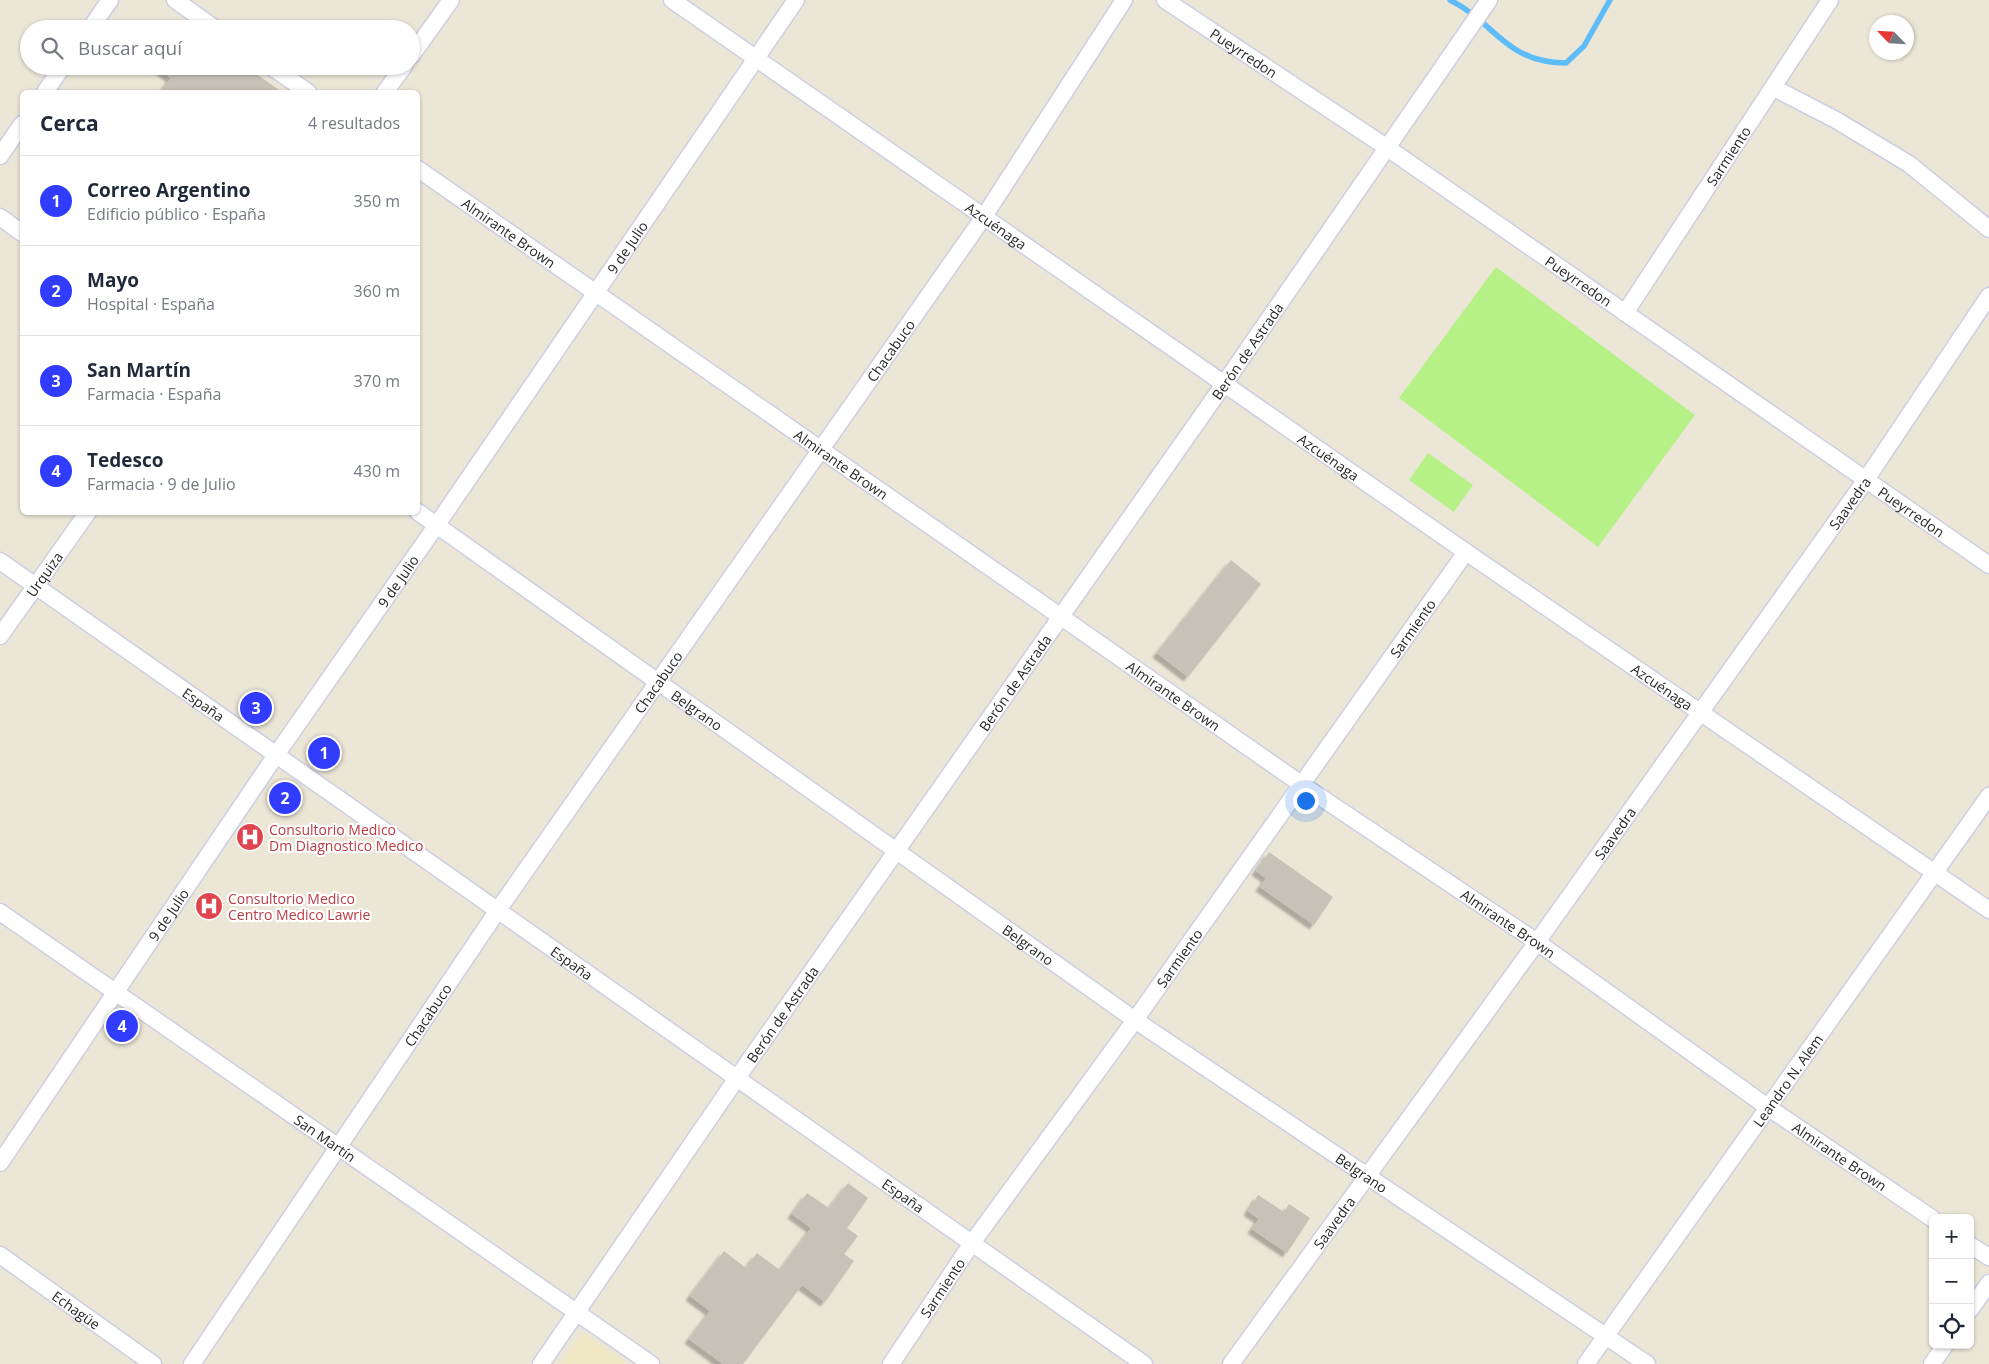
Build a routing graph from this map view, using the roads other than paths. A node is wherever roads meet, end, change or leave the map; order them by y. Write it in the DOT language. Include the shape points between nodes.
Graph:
graph roads {
  1 [pos="110,0"];
  2 [pos="175,0"];
  3 [pos="451,0"];
  4 [pos="672,0"];
  5 [pos="796,0"];
  6 [pos="1124,0"];
  7 [pos="1165,0"];
  8 [pos="1489,0"];
  9 [pos="1830,0"];
  10 [pos="96,20"];
  11 [pos="203,20"];
  12 [pos="420,43"];
  13 [pos="755,58"];
  14 [pos="57,75"];
  15 [pos="283,75"];
  16 [pos="397,75"];
  17 [pos="1774,88"];
  18 [pos="46,90"];
  19 [pos="305,90"];
  20 [pos="386,90"];
  21 [pos="20,127"];
  22 [pos="1386,147"];
  23 [pos="0,156"];
  24 [pos="420,170"];
  25 [pos="0,217"];
  26 [pos="983,218"];
  27 [pos="1989,229"];
  28 [pos="20,232"];
  29 [pos="596,293"];
  30 [pos="1989,296"];
  31 [pos="1625,313"];
  32 [pos="1224,384"];
  33 [pos="820,449"];
  34 [pos="1865,481"];
  35 [pos="420,514"];
  36 [pos="86,515"];
  37 [pos="436,526"];
  38 [pos="1466,552"];
  39 [pos="0,561"];
  40 [pos="1989,565"];
  41 [pos="36,586"];
  42 [pos="1060,616"];
  43 [pos="0,636"];
  44 [pos="657,682"];
  45 [pos="1699,712"];
  46 [pos="276,755"];
  47 [pos="1301,784"];
  48 [pos="1989,796"];
  49 [pos="897,851"];
  50 [pos="1935,871"];
  51 [pos="498,910"];
  52 [pos="1989,910"];
  53 [pos="0,912"];
  54 [pos="1537,942"];
  55 [pos="116,992"];
  56 [pos="1135,1020"];
  57 [pos="737,1078"];
  58 [pos="1769,1108"];
  59 [pos="339,1147"];
  60 [pos="0,1163"];
  61 [pos="1368,1177"];
  62 [pos="1929,1216"];
  63 [pos="972,1243"];
  64 [pos="1974,1247"];
  65 [pos="0,1255"];
  66 [pos="1989,1257"];
  67 [pos="1989,1283"];
  68 [pos="1974,1304"];
  69 [pos="577,1312"];
  70 [pos="1607,1336"];
  71 [pos="1942,1349"];
  72 [pos="153,1364"];
  73 [pos="192,1364"];
  74 [pos="541,1364"];
  75 [pos="651,1364"];
  76 [pos="891,1364"];
  77 [pos="1144,1364"];
  78 [pos="1231,1364"];
  79 [pos="1586,1364"];
  80 [pos="1647,1364"];
  81 [pos="1932,1364"];
  1 -- 10 [label="street"];
  2 -- 11 [label="street"];
  3 -- 12 [label="street"];
  4 -- 13 [label="street, Azcuénaga"];
  5 -- 13 [label="street, 9 de Julio"];
  6 -- 26 [label="street, Chacabuco"];
  7 -- 22 [label="street, Pueyrredon"];
  8 -- 22 [label="street, Berón de Astrada"];
  9 -- 17 [label="street, Sarmiento"];
  13 -- 26 [label="street, Azcuénaga"];
  13 -- 29 [label="street, 9 de Julio"];
  14 -- 18 [label="street"];
  15 -- 19 [label="street"];
  16 -- 20 [label="street"];
  17 -- 27 [label="street" via="1836,120 1909,164"];
  17 -- 31 [label="street, Sarmiento"];
  21 -- 23 [label="street"];
  22 -- 31 [label="street, Pueyrredon"];
  22 -- 32 [label="street, Berón de Astrada"];
  24 -- 29 [label="street, Almirante Brown"];
  25 -- 28 [label="street"];
  26 -- 32 [label="street, Azcuénaga"];
  26 -- 33 [label="street, Chacabuco"];
  29 -- 33 [label="street, Almirante Brown"];
  29 -- 37 [label="street, 9 de Julio"];
  30 -- 34 [label="street, Saavedra"];
  31 -- 34 [label="street, Pueyrredon"];
  32 -- 38 [label="street, Azcuénaga"];
  32 -- 42 [label="street, Berón de Astrada"];
  33 -- 42 [label="street, Almirante Brown"];
  33 -- 44 [label="street, Chacabuco"];
  34 -- 40 [label="street, Pueyrredon"];
  34 -- 45 [label="street, Saavedra"];
  35 -- 37 [label="street, Belgrano"];
  36 -- 41 [label="street, Urquiza"];
  37 -- 44 [label="street, Belgrano"];
  37 -- 46 [label="street, 9 de Julio"];
  38 -- 45 [label="street, Azcuénaga"];
  38 -- 47 [label="street, Sarmiento"];
  39 -- 41 [label="street, España"];
  41 -- 43 [label="street, Urquiza"];
  41 -- 46 [label="street, España"];
  42 -- 47 [label="street, Almirante Brown"];
  42 -- 49 [label="street, Berón de Astrada"];
  44 -- 49 [label="street, Belgrano"];
  44 -- 51 [label="street, Chacabuco"];
  45 -- 50 [label="street, Azcuénaga"];
  45 -- 54 [label="street, Saavedra"];
  46 -- 51 [label="street, España"];
  46 -- 55 [label="street, 9 de Julio"];
  47 -- 54 [label="street, Almirante Brown"];
  47 -- 56 [label="street, Sarmiento"];
  48 -- 50 [label="street, Leandro N. Alem"];
  49 -- 56 [label="street, Belgrano"];
  49 -- 57 [label="street, Berón de Astrada"];
  50 -- 52 [label="street, Azcuénaga"];
  50 -- 58 [label="street, Leandro N. Alem"];
  51 -- 57 [label="street, España"];
  51 -- 59 [label="street, Chacabuco"];
  53 -- 55 [label="street, San Martín"];
  54 -- 58 [label="street, Almirante Brown"];
  54 -- 61 [label="street, Saavedra"];
  55 -- 59 [label="street, San Martín"];
  55 -- 60 [label="street, 9 de Julio"];
  56 -- 61 [label="street, Belgrano"];
  56 -- 63 [label="street, Sarmiento"];
  57 -- 63 [label="street, España"];
  57 -- 69 [label="street, Berón de Astrada"];
  58 -- 62 [label="street, Almirante Brown"];
  58 -- 70 [label="street, Leandro N. Alem"];
  59 -- 69 [label="street, San Martín"];
  59 -- 73 [label="street, Chacabuco"];
  61 -- 70 [label="street, Belgrano"];
  61 -- 78 [label="street, Saavedra"];
  63 -- 76 [label="street, Sarmiento"];
  63 -- 77 [label="street, España"];
  64 -- 66 [label="street"];
  65 -- 72 [label="street, Echagüe"];
  67 -- 68 [label="street"];
  69 -- 74 [label="street, Berón de Astrada"];
  69 -- 75 [label="street, San Martín"];
  70 -- 79 [label="street, Leandro N. Alem"];
  70 -- 80 [label="street, Belgrano"];
  71 -- 81 [label="street"];
}
